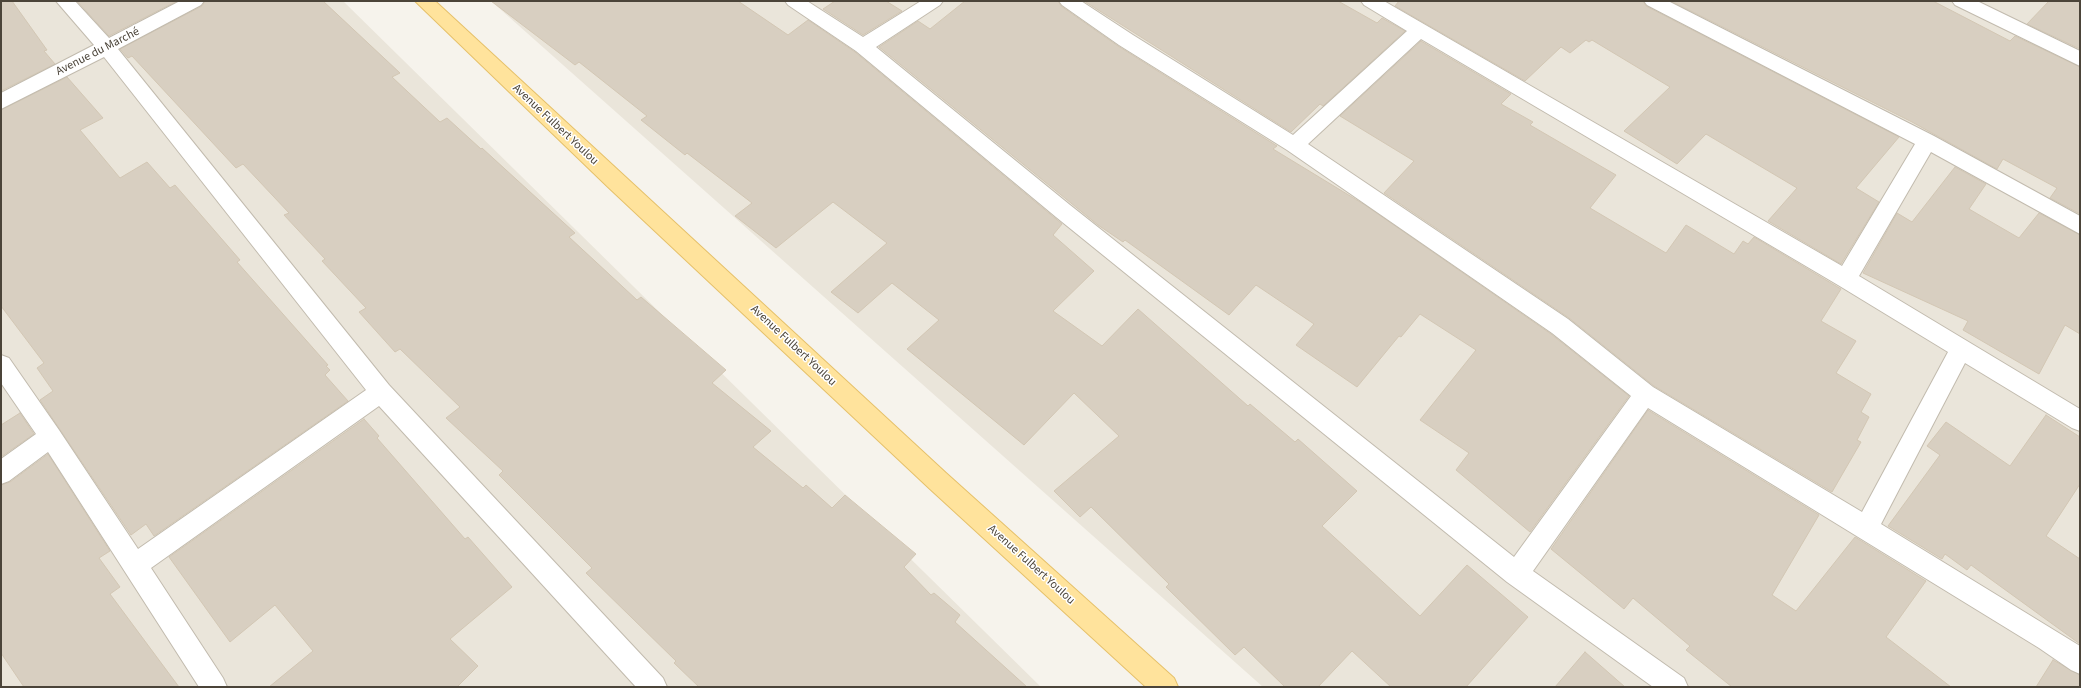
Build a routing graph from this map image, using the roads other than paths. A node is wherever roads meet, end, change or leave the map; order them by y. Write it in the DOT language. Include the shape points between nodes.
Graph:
graph roads {
  1 [pos="65,1"];
  2 [pos="195,1"];
  3 [pos="424,1"];
  4 [pos="794,1"];
  5 [pos="934,1"];
  6 [pos="1068,1"];
  7 [pos="1370,1"];
  8 [pos="1653,1"];
  9 [pos="1961,1"];
  10 [pos="1419,30"];
  11 [pos="863,46"];
  12 [pos="107,48"];
  13 [pos="2080,59"];
  14 [pos="1,102"];
  15 [pos="1927,141"];
  16 [pos="1294,145"];
  17 [pos="2080,226"];
  18 [pos="1846,279"];
  19 [pos="1961,349"];
  20 [pos="1,365"];
  21 [pos="381,392"];
  22 [pos="1645,394"];
  23 [pos="2080,421"];
  24 [pos="51,437"];
  25 [pos="1,473"];
  26 [pos="1866,528"];
  27 [pos="135,565"];
  28 [pos="1516,574"];
  29 [pos="2080,661"];
  30 [pos="214,687"];
  31 [pos="654,687"];
  32 [pos="1165,687"];
  33 [pos="1675,687"];
  1 -- 12 [label="street"];
  2 -- 12 [label="street, Avenue du Marché"];
  3 -- 32 [label="main road, Avenue Fulbert Youlou" via="938,481"];
  4 -- 11 [label="street"];
  5 -- 11 [label="street"];
  6 -- 16 [label="street"];
  7 -- 10 [label="street"];
  8 -- 15 [label="street"];
  9 -- 13 [label="street"];
  10 -- 16 [label="street"];
  10 -- 18 [label="street"];
  11 -- 28 [label="street" via="1063,211"];
  12 -- 14 [label="street, Avenue du Marché"];
  12 -- 21 [label="street"];
  15 -- 17 [label="street"];
  15 -- 18 [label="street"];
  16 -- 22 [label="street" via="1560,326"];
  18 -- 19 [label="street"];
  19 -- 23 [label="street"];
  19 -- 26 [label="street"];
  20 -- 24 [label="street"];
  21 -- 27 [label="street"];
  21 -- 31 [label="street"];
  22 -- 26 [label="street"];
  22 -- 28 [label="street"];
  24 -- 25 [label="street"];
  24 -- 27 [label="street"];
  26 -- 29 [label="street"];
  27 -- 30 [label="street"];
  28 -- 33 [label="street"];
}
